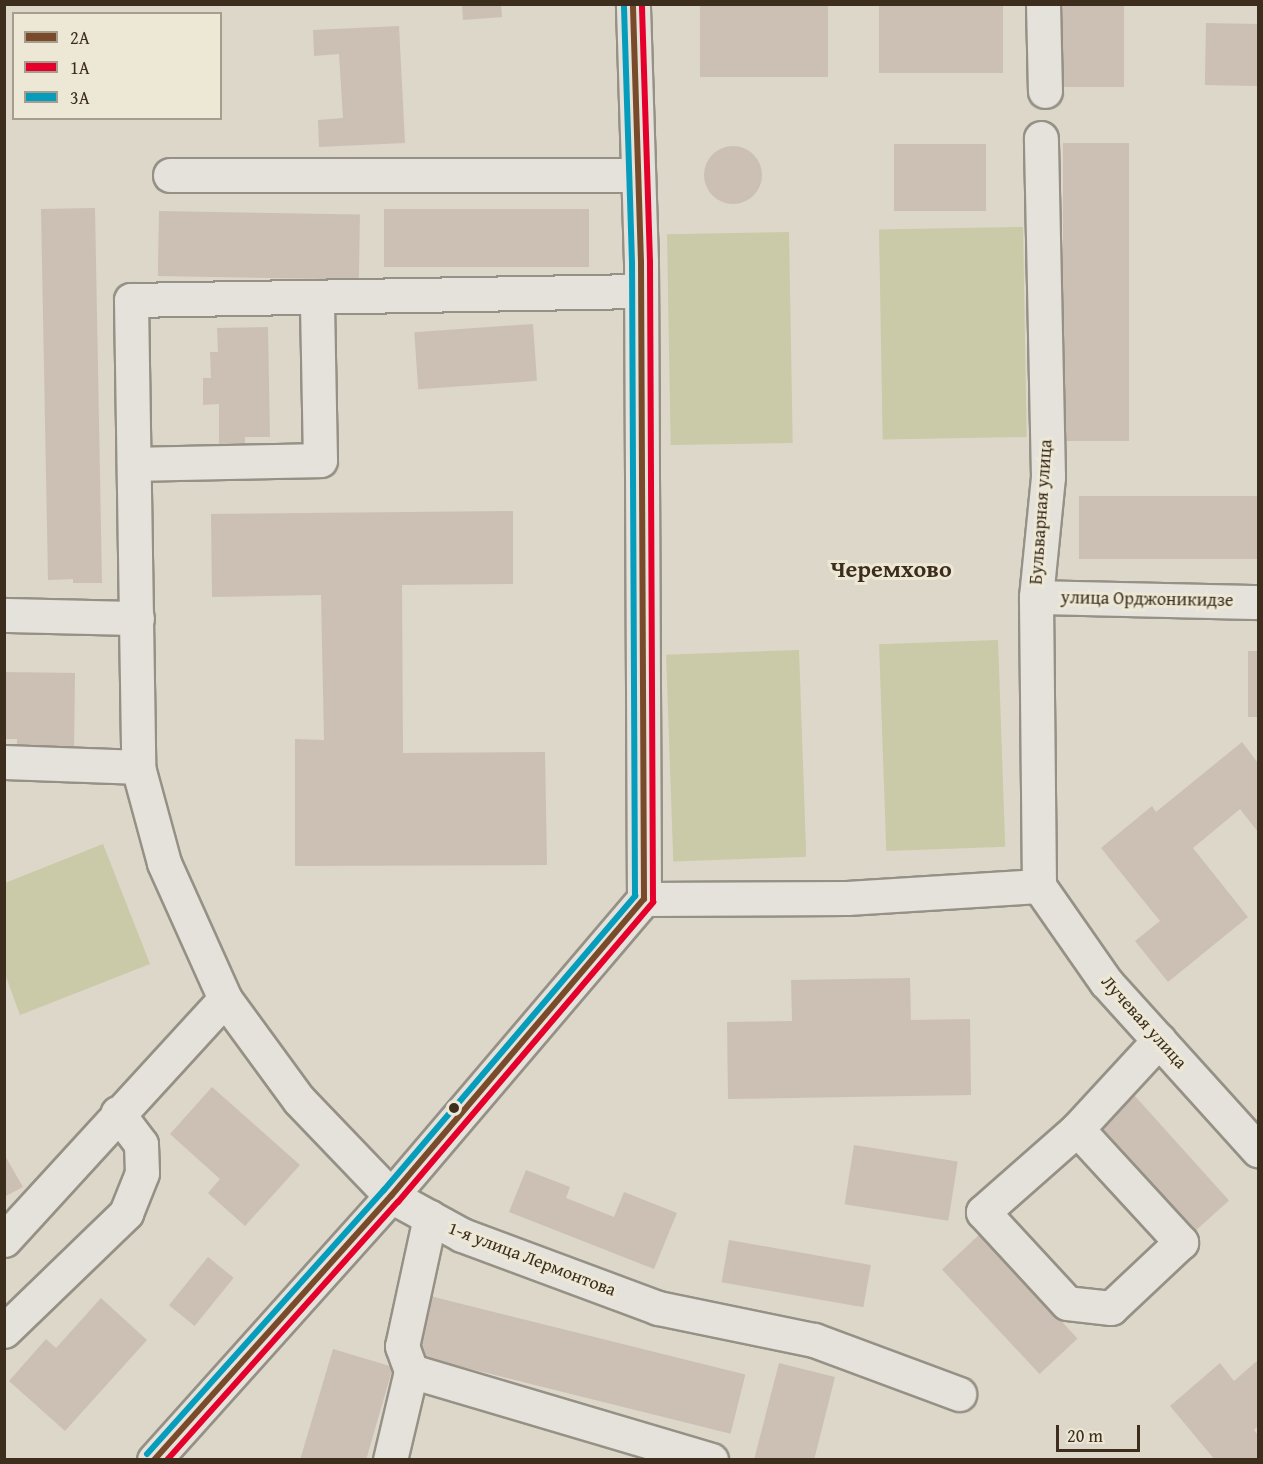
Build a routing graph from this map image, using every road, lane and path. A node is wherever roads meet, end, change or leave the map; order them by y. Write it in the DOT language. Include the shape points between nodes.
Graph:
graph roads {
  1 [pos="633,4"];
  2 [pos="1043,4"];
  3 [pos="1045,92"];
  4 [pos="1041,138"];
  5 [pos="170,175"];
  6 [pos="638,175"];
  7 [pos="640,291"];
  8 [pos="317,297"];
  9 [pos="134,464"];
  10 [pos="1036,597"];
  11 [pos="1258,602"];
  12 [pos="4,615"];
  13 [pos="137,618"];
  14 [pos="4,762"];
  15 [pos="138,767"];
  16 [pos="1039,886"];
  17 [pos="644,899"];
  18 [pos="225,999"];
  19 [pos="1159,1040"];
  20 [pos="118,1113"];
  21 [pos="1077,1129"];
  22 [pos="1258,1150"];
  23 [pos="392,1196"];
  24 [pos="430,1217"];
  25 [pos="4,1240"];
  26 [pos="4,1331"];
  27 [pos="411,1371"];
  28 [pos="959,1394"];
  29 [pos="154,1460"];
  30 [pos="390,1460"];
  31 [pos="711,1460"];
  1 -- 6 [label="street"];
  2 -- 3 [label="street"];
  4 -- 10 [label="street, Бульварная улица" via="1048,477"];
  5 -- 6 [label="street"];
  6 -- 7 [label="street"];
  7 -- 8 [label="street"];
  7 -- 17 [label="street"];
  8 -- 9 [label="street" via="320,460"];
  8 -- 9 [label="street, 1-я улица Лермонтова" via="131,300"];
  9 -- 13 [label="street, 1-я улица Лермонтова"];
  10 -- 11 [label="street, улица Орджоникидзе"];
  10 -- 16 [label="street, Бульварная улица"];
  12 -- 13 [label="street"];
  13 -- 15 [label="street, 1-я улица Лермонтова"];
  14 -- 15 [label="street"];
  15 -- 18 [label="street, 1-я улица Лермонтова" via="164,863"];
  16 -- 17 [label="street" via="847,898"];
  16 -- 19 [label="street, Лучевая улица" via="1106,982"];
  17 -- 23 [label="street"];
  18 -- 20 [label="street"];
  18 -- 23 [label="street, 1-я улица Лермонтова" via="299,1100"];
  19 -- 21 [label="street"];
  19 -- 22 [label="street, Лучевая улица"];
  20 -- 25 [label="street"];
  20 -- 26 [label="street" via="141,1144 142,1173 126,1213"];
  21 -- 21 [label="street" via="983,1212 1067,1303 1111,1308 1181,1242"];
  23 -- 24 [label="street, 1-я улица Лермонтова"];
  23 -- 29 [label="street"];
  24 -- 27 [label="street" via="402,1346"];
  24 -- 28 [label="street, 1-я улица Лермонтова" via="462,1235 658,1308 814,1340"];
  27 -- 30 [label="street"];
  27 -- 31 [label="street"];
}
